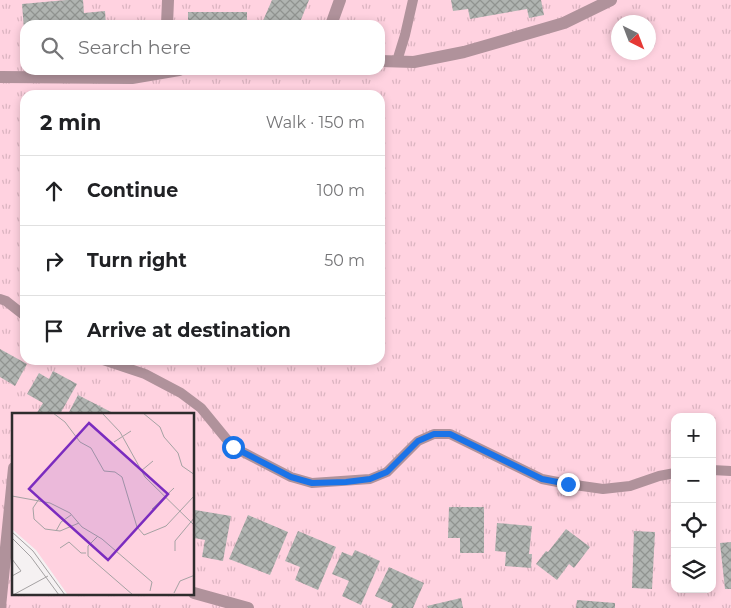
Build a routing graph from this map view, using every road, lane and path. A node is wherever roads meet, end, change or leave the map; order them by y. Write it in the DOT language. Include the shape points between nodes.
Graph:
graph roads {
  1 [pos="168,0"];
  2 [pos="340,0"];
  3 [pos="413,0"];
  4 [pos="611,0"];
  5 [pos="166,20"];
  6 [pos="334,20"];
  7 [pos="385,61"];
  8 [pos="397,61"];
  9 [pos="148,75"];
  10 [pos="0,77"];
  11 [pos="0,299"];
  12 [pos="20,312"];
  13 [pos="119,365"];
  14 [pos="716,470"];
  15 [pos="731,471"];
  16 [pos="671,474"];
  17 [pos="12,494"];
  18 [pos="5,583"];
  19 [pos="195,593"];
  20 [pos="0,607"];
  21 [pos="245,608"];
  1 -- 5 [label="street"];
  2 -- 6 [label="street"];
  3 -- 8 [label="lane"];
  4 -- 8 [label="street" via="564,23 464,52 414,62"];
  7 -- 8 [label="street"];
  9 -- 10 [label="street" via="132,78"];
  11 -- 12 [label="lane"];
  13 -- 16 [label="lane" via="145,374 181,393 201,408 233,447 291,477 312,483 370,479 387,472 418,441 434,434 450,434 542,479 603,489 630,486"];
  14 -- 15 [label="lane"];
  17 -- 18 [label="street"];
  18 -- 20 [label="street"];
  19 -- 21 [label="street"];
}
